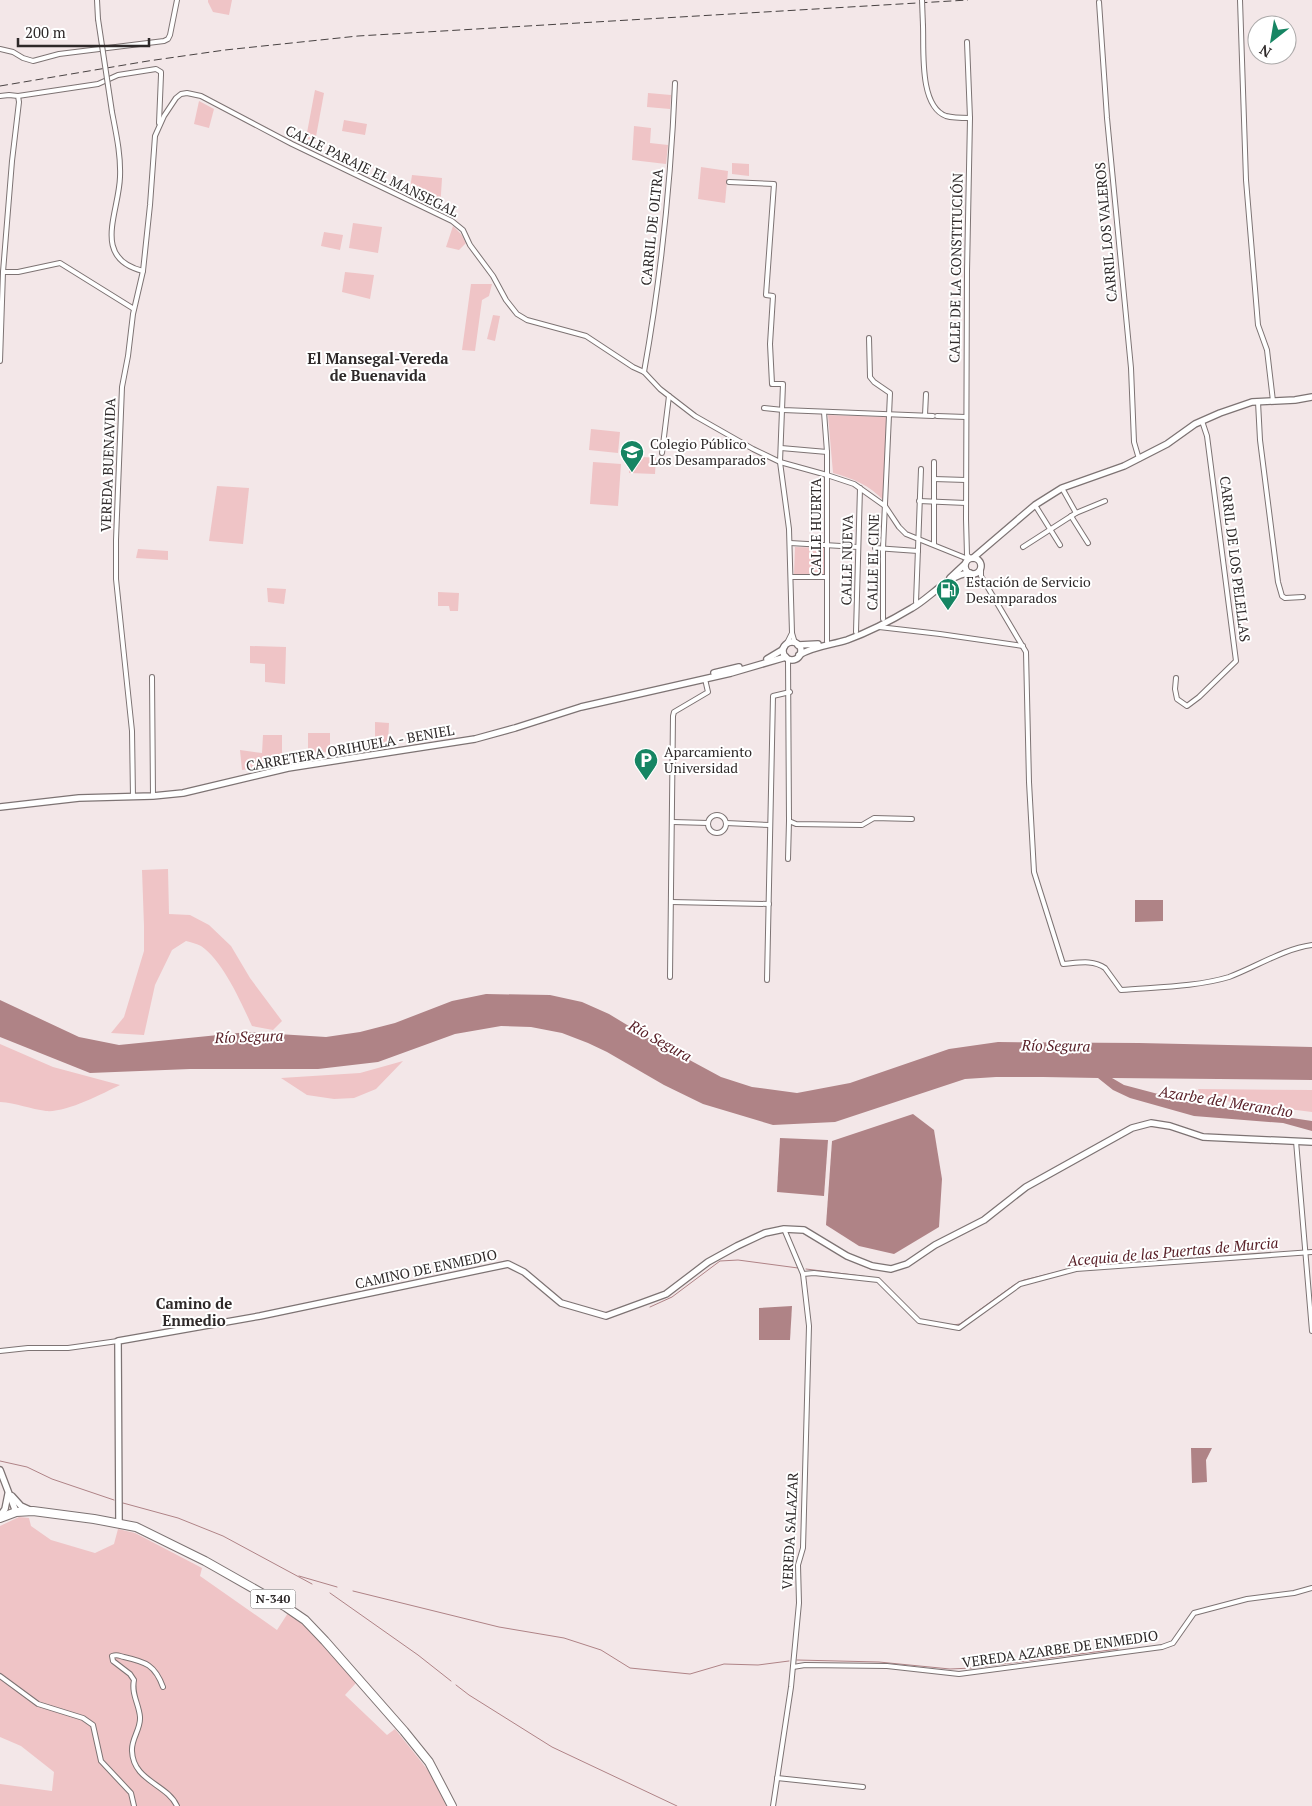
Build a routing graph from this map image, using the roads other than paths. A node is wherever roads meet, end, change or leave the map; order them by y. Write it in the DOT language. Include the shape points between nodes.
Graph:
graph roads {
  1 [pos="97,0"];
  2 [pos="177,0"];
  3 [pos="922,0"];
  4 [pos="1240,0"];
  5 [pos="1099,2"];
  6 [pos="967,42"];
  7 [pos="0,49"];
  8 [pos="675,83"];
  9 [pos="0,96"];
  10 [pos="18,96"];
  11 [pos="970,118"];
  12 [pos="159,125"];
  13 [pos="728,182"];
  14 [pos="143,271"];
  15 [pos="3,272"];
  16 [pos="134,310"];
  17 [pos="869,338"];
  18 [pos="0,361"];
  19 [pos="644,372"];
  20 [pos="926,394"];
  21 [pos="669,396"];
  22 [pos="1312,397"];
  23 [pos="1273,401"];
  24 [pos="1258,402"];
  25 [pos="764,408"];
  26 [pos="783,410"];
  27 [pos="824,412"];
  28 [pos="890,414"];
  29 [pos="925,416"];
  30 [pos="966,417"];
  31 [pos="1202,422"];
  32 [pos="780,448"];
  33 [pos="828,452"];
  34 [pos="662,453"];
  35 [pos="1139,459"];
  36 [pos="780,462"];
  37 [pos="934,462"];
  38 [pos="921,469"];
  39 [pos="827,475"];
  40 [pos="934,479"];
  41 [pos="966,480"];
  42 [pos="860,488"];
  43 [pos="1062,488"];
  44 [pos="919,501"];
  45 [pos="1104,501"];
  46 [pos="934,502"];
  47 [pos="966,503"];
  48 [pos="885,506"];
  49 [pos="1035,506"];
  50 [pos="1074,514"];
  51 [pos="1050,529"];
  52 [pos="919,538"];
  53 [pos="790,543"];
  54 [pos="1088,543"];
  55 [pos="934,544"];
  56 [pos="988,545"];
  57 [pos="1060,545"];
  58 [pos="826,546"];
  59 [pos="1023,546"];
  60 [pos="858,547"];
  61 [pos="875,548"];
  62 [pos="884,548"];
  63 [pos="918,551"];
  64 [pos="968,560"];
  65 [pos="981,566"];
  66 [pos="972,573"];
  67 [pos="981,576"];
  68 [pos="791,577"];
  69 [pos="826,577"];
  70 [pos="1303,597"];
  71 [pos="916,602"];
  72 [pos="883,619"];
  73 [pos="891,619"];
  74 [pos="878,626"];
  75 [pos="892,629"];
  76 [pos="856,632"];
  77 [pos="792,633"];
  78 [pos="827,642"];
  79 [pos="797,644"];
  80 [pos="786,645"];
  81 [pos="1023,646"];
  82 [pos="800,655"];
  83 [pos="787,658"];
  84 [pos="152,677"];
  85 [pos="1176,678"];
  86 [pos="705,679"];
  87 [pos="790,692"];
  88 [pos="610,700"];
  89 [pos="153,796"];
  90 [pos="133,797"];
  91 [pos="0,807"];
  92 [pos="912,819"];
  93 [pos="789,821"];
  94 [pos="673,822"];
  95 [pos="726,823"];
  96 [pos="708,824"];
  97 [pos="770,825"];
  98 [pos="788,859"];
  99 [pos="671,902"];
  100 [pos="769,904"];
  101 [pos="1312,945"];
  102 [pos="670,976"];
  103 [pos="767,980"];
  104 [pos="1296,1141"];
  105 [pos="1312,1142"];
  106 [pos="784,1229"];
  107 [pos="1312,1252"];
  108 [pos="1305,1253"];
  109 [pos="803,1274"];
  110 [pos="1312,1331"];
  111 [pos="118,1340"];
  112 [pos="0,1351"];
  113 [pos="0,1470"];
  114 [pos="9,1492"];
  115 [pos="33,1511"];
  116 [pos="16,1512"];
  117 [pos="0,1517"];
  118 [pos="119,1522"];
  119 [pos="1312,1588"];
  120 [pos="793,1667"];
  121 [pos="0,1676"];
  122 [pos="163,1687"];
  123 [pos="777,1778"];
  124 [pos="863,1787"];
  125 [pos="134,1806"];
  126 [pos="177,1806"];
  127 [pos="452,1806"];
  128 [pos="773,1806"];
  1 -- 14 [label="street, bridge" via="119,150 120,187 111,239 121,261"];
  2 -- 7 [label="street" via="172,29 164,41 59,54 33,61"];
  3 -- 11 [label="street, bridge" via="930,100 946,116"];
  4 -- 23 [label="street" via="1246,180 1258,325 1267,350"];
  5 -- 35 [label="street, CARRIL LOS VALEROS" via="1131,368 1134,442"];
  6 -- 11 [label="street, CALLE DE LA CONSTITUCIÓN"];
  8 -- 19 [label="street, CARRIL DE OLTRA" via="661,254"];
  9 -- 10 [label="street"];
  10 -- 12 [label="street" via="98,84 118,75 156,69 161,72"];
  10 -- 15 [label="street"];
  11 -- 30 [label="street, CALLE DE LA CONSTITUCIÓN"];
  12 -- 14 [label="street, VEREDA BUENAVIDA" via="155,136"];
  12 -- 19 [label="street, CALLE PARAJE EL MANSEGAL" via="181,94 201,96 452,221 463,230 517,314 527,320 586,336"];
  13 -- 26 [label="street" via="774,184 766,295 773,296 771,379 772,384 783,384"];
  14 -- 16 [label="street, VEREDA BUENAVIDA"];
  15 -- 16 [label="street" via="60,264"];
  15 -- 18 [label="street"];
  16 -- 90 [label="street, VEREDA BUENAVIDA" via="122,387 116,540 116,579 132,731"];
  17 -- 28 [label="street, CALLE EL CINE" via="870,377 890,393"];
  19 -- 21 [label="street, CALLE PARAJE EL MANSEGAL"];
  20 -- 29 [label="street"];
  21 -- 34 [label="street"];
  21 -- 36 [label="street, CALLE PARAJE EL MANSEGAL" via="725,435"];
  22 -- 23 [label="main road"];
  23 -- 24 [label="main road"];
  24 -- 31 [label="main road"];
  24 -- 70 [label="street" via="1260,440 1282,596"];
  25 -- 26 [label="street"];
  26 -- 27 [label="street"];
  26 -- 32 [label="street"];
  27 -- 28 [label="street"];
  27 -- 33 [label="street, CALLE HUERTA"];
  28 -- 29 [label="street"];
  28 -- 48 [label="street, CALLE EL CINE"];
  29 -- 30 [label="street"];
  30 -- 41 [label="street, CALLE DE LA CONSTITUCIÓN"];
  31 -- 35 [label="main road"];
  31 -- 85 [label="street, CARRIL DE LOS PELELLAS" via="1208,445 1236,661 1188,706 1177,699"];
  32 -- 33 [label="street"];
  32 -- 36 [label="street"];
  33 -- 39 [label="street, CALLE HUERTA"];
  35 -- 43 [label="main road"];
  36 -- 39 [label="street, CALLE PARAJE EL MANSEGAL"];
  36 -- 53 [label="street"];
  37 -- 40 [label="street"];
  38 -- 44 [label="street"];
  39 -- 42 [label="street, CALLE PARAJE EL MANSEGAL"];
  39 -- 58 [label="street, CALLE HUERTA"];
  40 -- 41 [label="street"];
  40 -- 46 [label="street"];
  41 -- 47 [label="street, CALLE DE LA CONSTITUCIÓN"];
  42 -- 48 [label="street, CALLE PARAJE EL MANSEGAL"];
  42 -- 60 [label="street, CALLE NUEVA"];
  43 -- 49 [label="main road"];
  43 -- 50 [label="street"];
  44 -- 46 [label="street"];
  44 -- 52 [label="street"];
  45 -- 50 [label="street"];
  46 -- 47 [label="street"];
  46 -- 55 [label="street"];
  47 -- 64 [label="street, CALLE DE LA CONSTITUCIÓN"];
  48 -- 52 [label="street, CALLE PARAJE EL MANSEGAL" via="903,531"];
  48 -- 62 [label="street, CALLE EL CINE"];
  49 -- 51 [label="street"];
  49 -- 56 [label="main road"];
  50 -- 51 [label="street"];
  50 -- 54 [label="street"];
  51 -- 57 [label="street"];
  51 -- 59 [label="street"];
  52 -- 55 [label="street, CALLE PARAJE EL MANSEGAL"];
  52 -- 63 [label="street"];
  53 -- 58 [label="street"];
  53 -- 68 [label="street"];
  55 -- 64 [label="street, CALLE PARAJE EL MANSEGAL"];
  56 -- 64 [label="main road"];
  56 -- 65 [label="main road"];
  58 -- 60 [label="street"];
  58 -- 69 [label="street, CALLE HUERTA"];
  60 -- 76 [label="street, CALLE NUEVA"];
  61 -- 62 [label="street"];
  62 -- 63 [label="street"];
  62 -- 72 [label="street, CALLE EL CINE"];
  63 -- 71 [label="street"];
  64 -- 65 [label="main road" via="978,560"];
  64 -- 66 [label="main road" via="966,570"];
  64 -- 71 [label="main road" via="951,577"];
  65 -- 66 [label="main road"];
  65 -- 67 [label="street"];
  66 -- 67 [label="street"];
  66 -- 73 [label="main road" via="959,576"];
  67 -- 81 [label="street"];
  68 -- 69 [label="street"];
  68 -- 77 [label="street"];
  69 -- 78 [label="street, CALLE HUERTA"];
  71 -- 72 [label="main road"];
  72 -- 76 [label="main road"];
  73 -- 74 [label="main road"];
  73 -- 75 [label="street"];
  74 -- 75 [label="street"];
  74 -- 82 [label="main road"];
  75 -- 81 [label="street"];
  76 -- 78 [label="main road"];
  77 -- 79 [label="street"];
  77 -- 80 [label="street"];
  78 -- 79 [label="main road"];
  79 -- 80 [label="main road"];
  79 -- 82 [label="main road"];
  80 -- 83 [label="main road" via="783,652"];
  80 -- 88 [label="main road, CARRETERA ORIHUELA - BENIEL" via="767,659"];
  81 -- 101 [label="street" via="1026,652 1034,872 1063,964 1086,962 1102,965 1121,990 1218,980"];
  82 -- 83 [label="main road" via="794,659"];
  83 -- 86 [label="main road, CARRETERA ORIHUELA - BENIEL"];
  83 -- 87 [label="street"];
  84 -- 89 [label="street"];
  86 -- 88 [label="main road, CARRETERA ORIHUELA - BENIEL"];
  86 -- 94 [label="street" via="708,692 674,712"];
  87 -- 93 [label="street"];
  87 -- 97 [label="street" via="773,696"];
  88 -- 89 [label="main road, CARRETERA ORIHUELA - BENIEL" via="474,739 297,767 183,793"];
  89 -- 90 [label="main road, CARRETERA ORIHUELA - BENIEL"];
  90 -- 91 [label="main road, CARRETERA ORIHUELA - BENIEL" via="79,798"];
  92 -- 93 [label="street" via="874,818 862,825 796,824"];
  93 -- 98 [label="street"];
  94 -- 96 [label="street"];
  94 -- 99 [label="street"];
  95 -- 96 [label="street" via="724,818 716,815"];
  95 -- 96 [label="street" via="722,831 717,832"];
  95 -- 97 [label="street"];
  97 -- 100 [label="street"];
  99 -- 100 [label="street"];
  99 -- 102 [label="street"];
  100 -- 103 [label="street"];
  104 -- 105 [label="main road, CAMINO DE ENMEDIO"];
  104 -- 106 [label="main road, CAMINO DE ENMEDIO" via="1203,1137 1151,1123 1132,1128 1026,1187 984,1220 935,1245 907,1264 891,1268 872,1266 847,1256 804,1230"];
  104 -- 108 [label="street"];
  106 -- 109 [label="street, VEREDA SALAZAR"];
  106 -- 111 [label="main road, CAMINO DE ENMEDIO" via="765,1233 737,1246 708,1262 666,1294 606,1316 561,1303 524,1272 508,1264 260,1316"];
  107 -- 108 [label="street"];
  108 -- 109 [label="street" via="1076,1269 1020,1284 958,1328 919,1321 878,1280"];
  108 -- 110 [label="street"];
  109 -- 120 [label="street, VEREDA SALAZAR" via="809,1326 804,1539 798,1565 799,1603"];
  111 -- 112 [label="street, CAMINO DE ENMEDIO" via="68,1348"];
  111 -- 118 [label="main road"];
  113 -- 114 [label="main road"];
  114 -- 115 [label="main road" via="20,1506"];
  114 -- 116 [label="main road"];
  114 -- 117 [label="main road"];
  115 -- 116 [label="highway, N-340"];
  115 -- 118 [label="highway, N-340"];
  116 -- 117 [label="highway, N-340"];
  118 -- 127 [label="highway, N-340" via="142,1529 205,1561 304,1620 419,1748 438,1776"];
  119 -- 120 [label="street, VEREDA AZARBE DE ENMEDIO" via="1247,1599 1194,1613 1173,1643 1162,1647 959,1674 887,1666"];
  120 -- 123 [label="street, VEREDA SALAZAR"];
  121 -- 125 [label="street" via="38,1704 89,1721 96,1733 101,1761 131,1793"];
  122 -- 126 [label="street" via="148,1664 117,1654 112,1656 113,1661 134,1680 132,1687 140,1715 132,1749 135,1762 148,1781 167,1792"];
  123 -- 124 [label="street"];
  123 -- 128 [label="street, VEREDA SALAZAR"];
}
